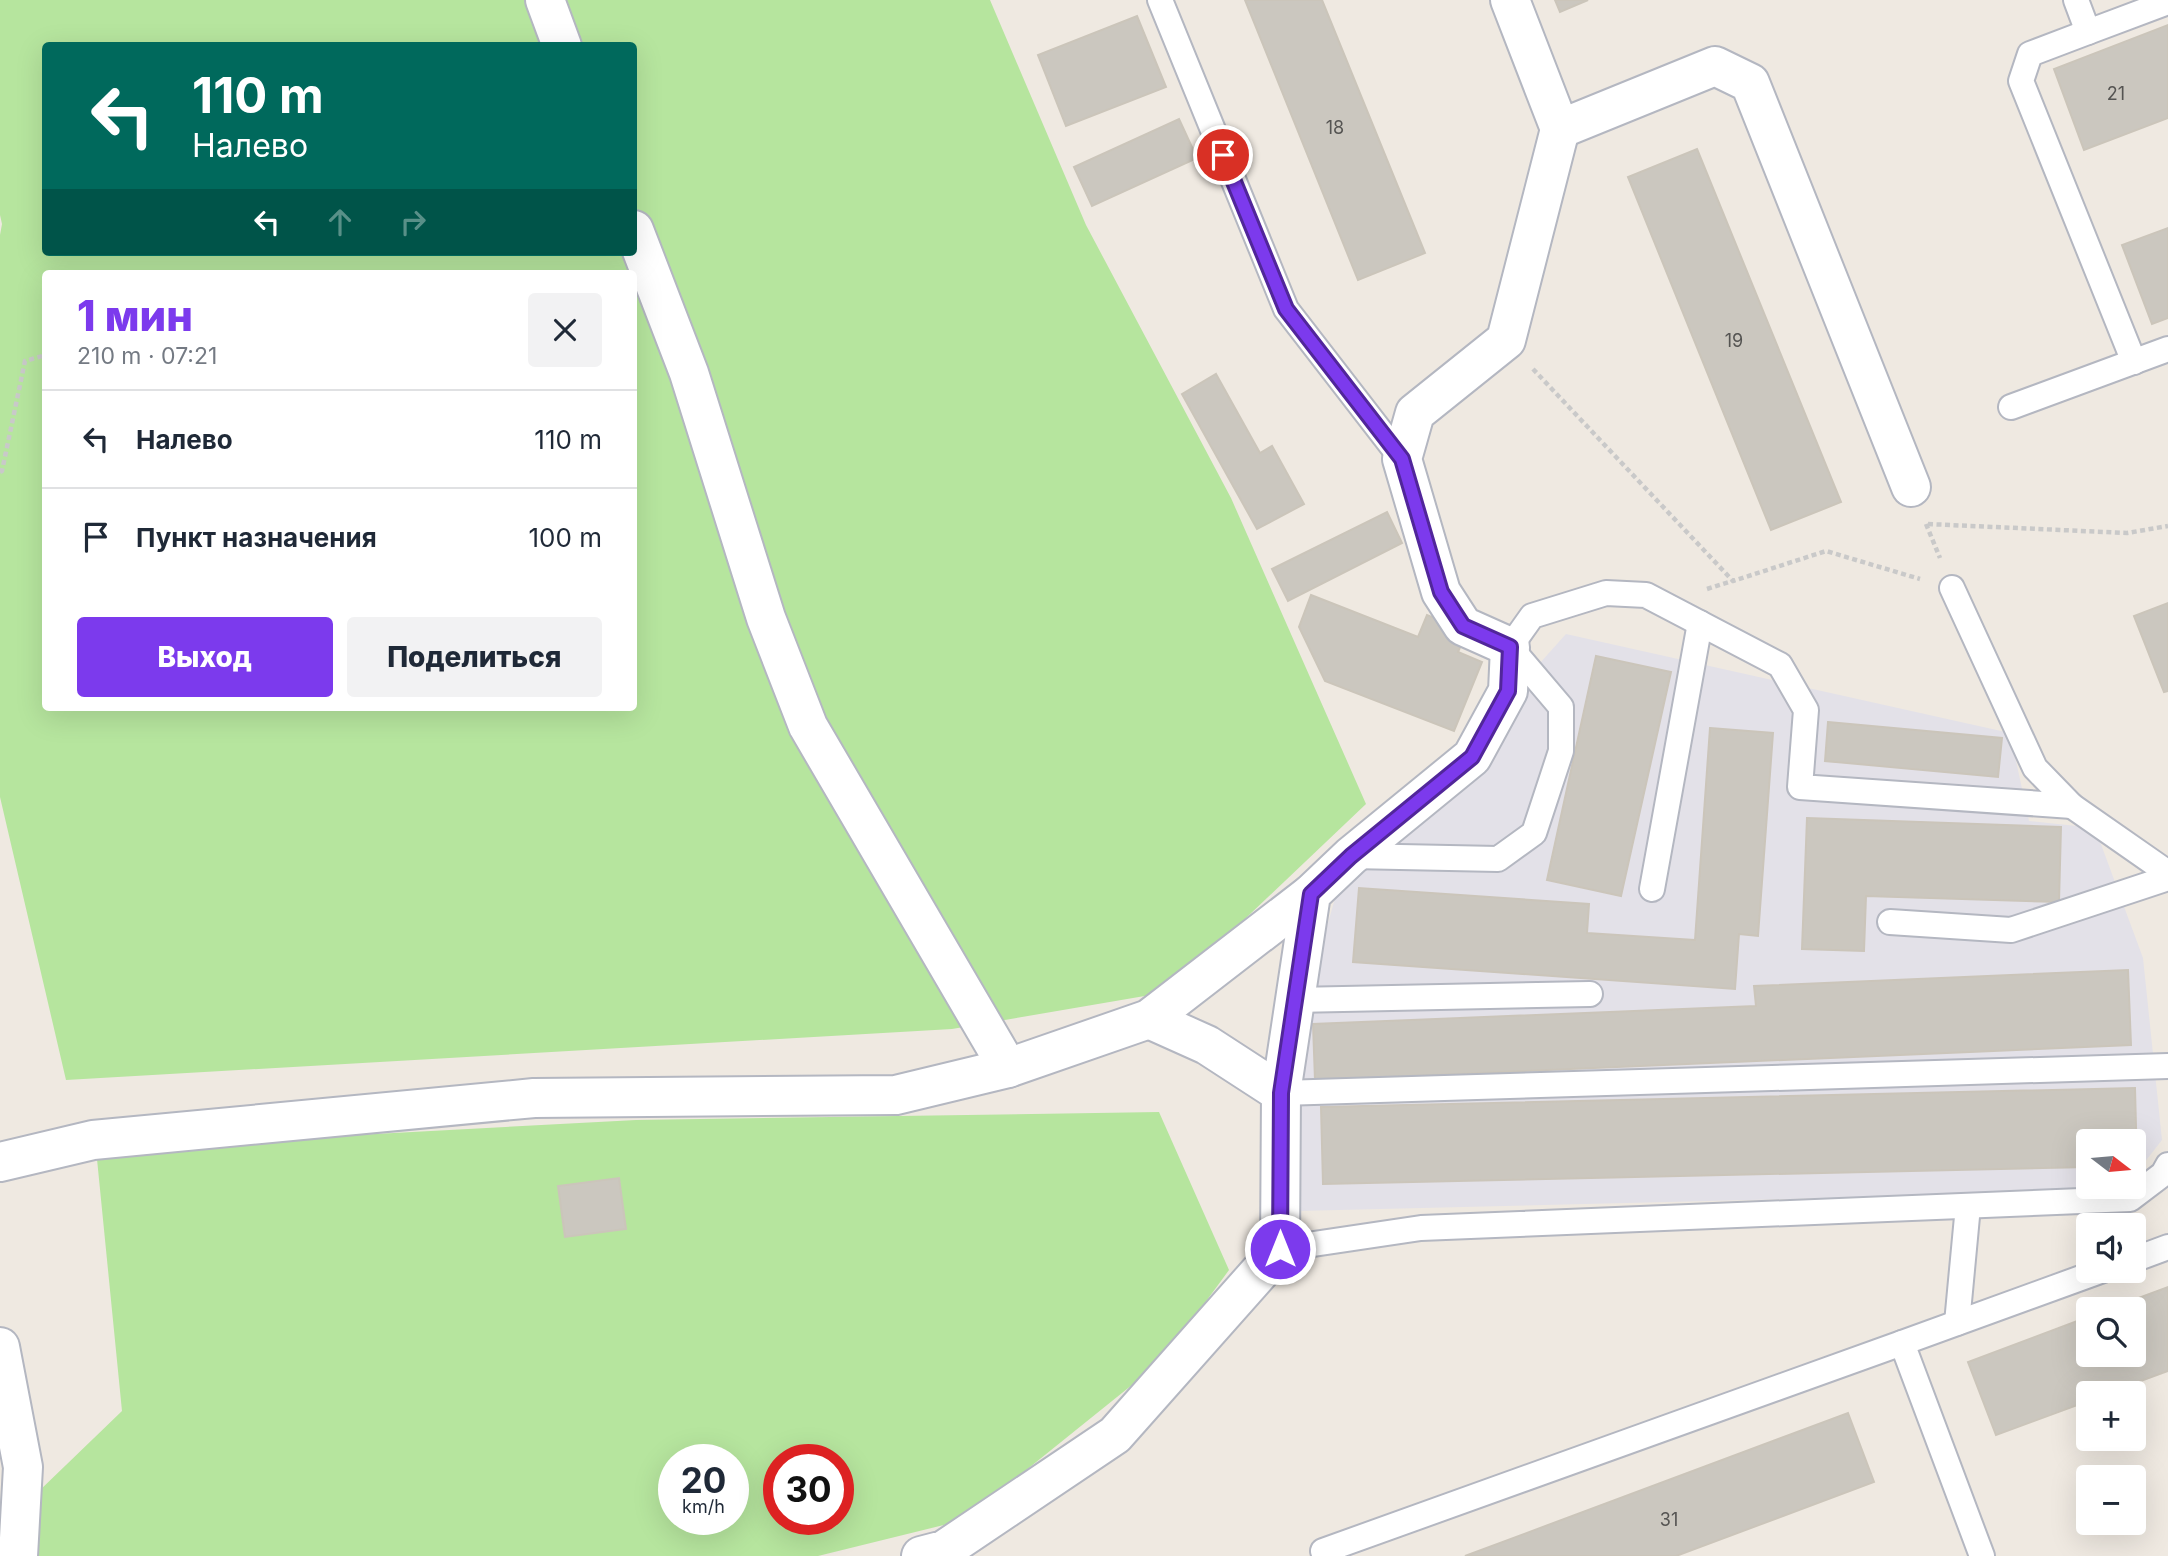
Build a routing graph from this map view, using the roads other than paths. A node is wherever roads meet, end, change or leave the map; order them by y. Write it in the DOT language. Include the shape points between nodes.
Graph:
graph roads {
  1 [pos="545,0"];
  2 [pos="1160,0"];
  3 [pos="1510,0"];
  4 [pos="2076,0"];
  5 [pos="2168,2"];
  6 [pos="2088,32"];
  7 [pos="561,42"];
  8 [pos="1560,129"];
  9 [pos="637,238"];
  10 [pos="2168,349"];
  11 [pos="2134,362"];
  12 [pos="2011,407"];
  13 [pos="1402,459"];
  14 [pos="1911,487"];
  15 [pos="1952,588"];
  16 [pos="1700,623"];
  17 [pos="1510,647"];
  18 [pos="2072,806"];
  19 [pos="1351,856"];
  20 [pos="2168,875"];
  21 [pos="1652,889"];
  22 [pos="1311,894"];
  23 [pos="1890,922"];
  24 [pos="1590,994"];
  25 [pos="1294,1000"];
  26 [pos="1149,1019"];
  27 [pos="2168,1066"];
  28 [pos="1008,1068"];
  29 [pos="1281,1093"];
  30 [pos="0,1163"];
  31 [pos="2168,1165"];
  32 [pos="1968,1206"];
  33 [pos="2168,1247"];
  34 [pos="1280,1249"];
  35 [pos="2146,1255"];
  36 [pos="2076,1280"];
  37 [pos="1957,1323"];
  38 [pos="1902,1343"];
  39 [pos="0,1347"];
  40 [pos="1323,1551"];
  41 [pos="940,1554"];
  42 [pos="18,1556"];
  43 [pos="1982,1556"];
  1 -- 7 [label="street"];
  2 -- 13 [label="lane" via="1286,309"];
  3 -- 8 [label="street"];
  4 -- 6 [label="lane"];
  5 -- 6 [label="lane"];
  6 -- 11 [label="lane" via="2030,54 2021,81"];
  8 -- 13 [label="street" via="1506,340 1415,413"];
  8 -- 14 [label="street" via="1715,66 1750,83"];
  9 -- 28 [label="street" via="689,373 766,618 808,726"];
  10 -- 11 [label="lane"];
  11 -- 12 [label="lane"];
  13 -- 17 [label="street" via="1441,592 1463,626"];
  15 -- 18 [label="lane" via="2035,768"];
  16 -- 17 [label="lane" via="1646,595 1606,593 1532,615"];
  16 -- 18 [label="lane" via="1780,665 1806,710 1800,788"];
  16 -- 21 [label="lane"];
  17 -- 19 [label="street" via="1508,691 1472,757"];
  17 -- 19 [label="lane" via="1561,706 1561,751 1534,833 1498,859"];
  18 -- 20 [label="lane"];
  19 -- 22 [label="street"];
  20 -- 23 [label="lane" via="2011,930"];
  22 -- 25 [label="street"];
  22 -- 26 [label="street"];
  24 -- 25 [label="lane"];
  25 -- 29 [label="street"];
  26 -- 28 [label="street"];
  26 -- 29 [label="street" via="1207,1045"];
  27 -- 29 [label="lane"];
  28 -- 30 [label="street" via="896,1095 534,1098 93,1140"];
  29 -- 34 [label="street"];
  31 -- 32 [label="lane" via="2130,1199"];
  32 -- 34 [label="lane" via="1421,1228"];
  32 -- 37 [label="lane"];
  33 -- 35 [label="lane"];
  34 -- 41 [label="street" via="1115,1436"];
  36 -- 37 [label="lane"];
  37 -- 38 [label="lane"];
  38 -- 40 [label="lane"];
  38 -- 43 [label="lane"];
  39 -- 42 [label="street" via="23,1467"];
}
